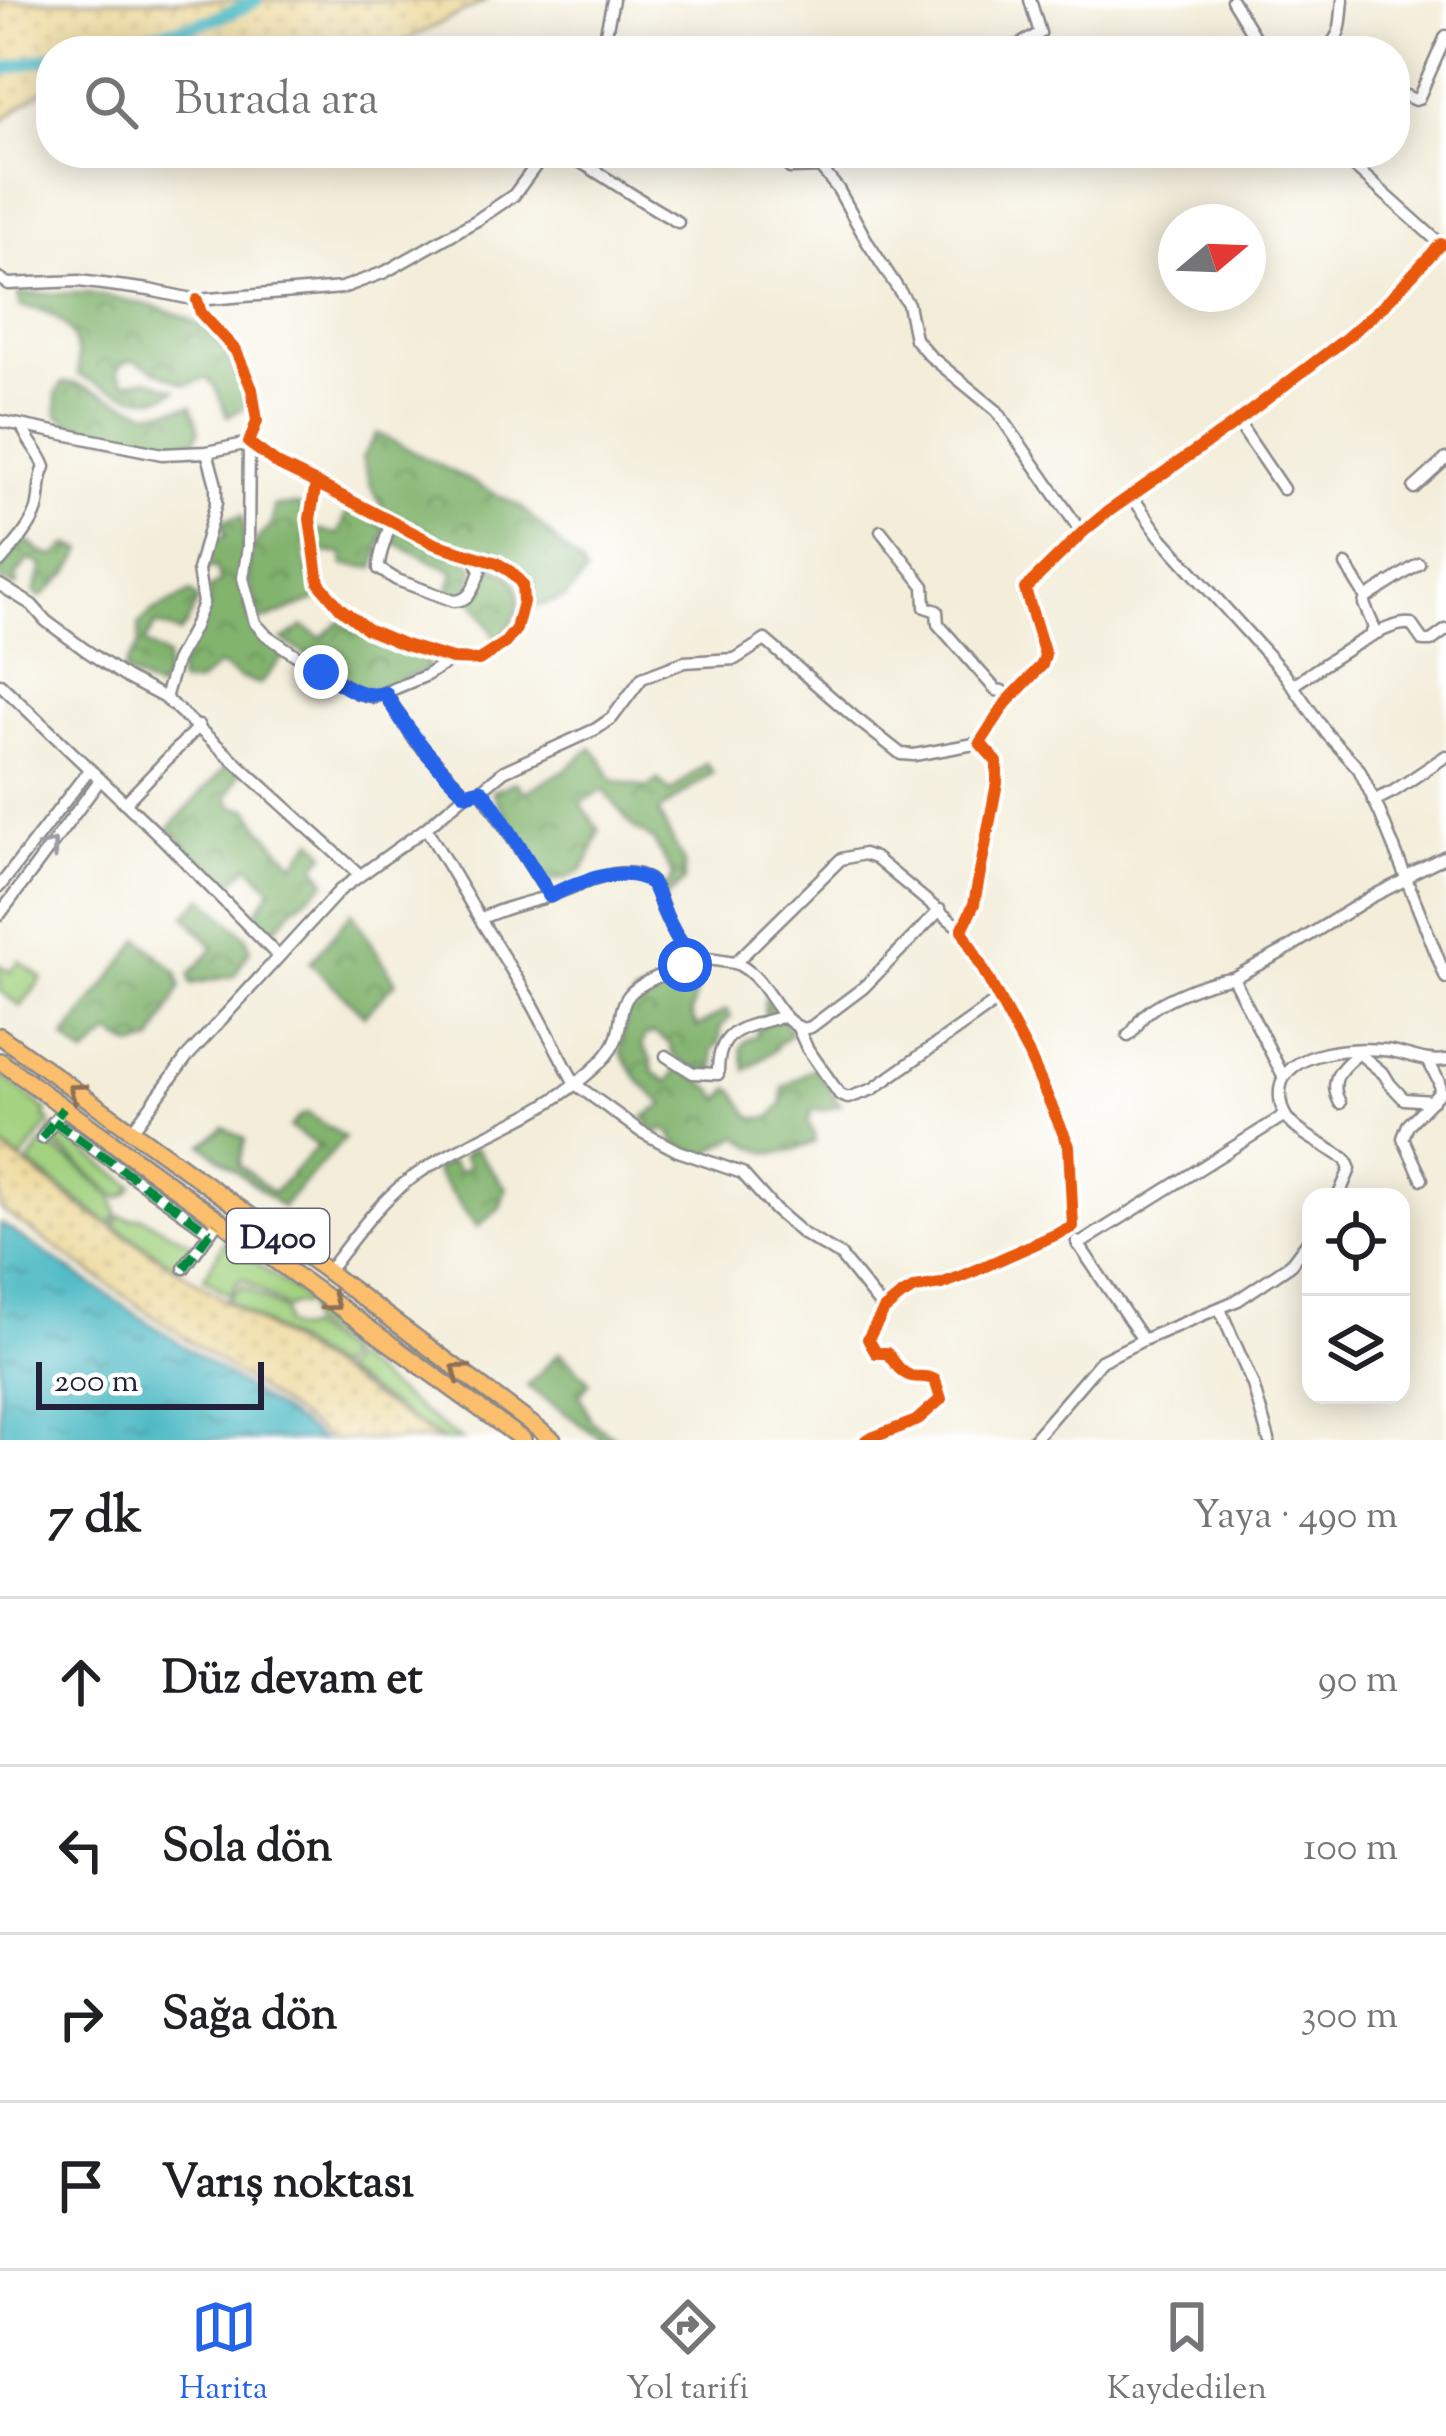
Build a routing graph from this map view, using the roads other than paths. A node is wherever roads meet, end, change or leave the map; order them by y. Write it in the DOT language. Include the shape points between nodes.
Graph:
graph roads {
  1 [pos="613,0"];
  2 [pos="1030,0"];
  3 [pos="1232,0"];
  4 [pos="1343,0"];
  5 [pos="607,36"];
  6 [pos="1035,36"];
  7 [pos="1254,36"];
  8 [pos="1337,36"];
  9 [pos="1446,36"];
  10 [pos="1410,98"];
  11 [pos="533,168"];
  12 [pos="592,168"];
  13 [pos="821,168"];
  14 [pos="1356,168"];
  15 [pos="678,222"];
  16 [pos="1443,246"];
  17 [pos="0,279"];
  18 [pos="197,300"];
  19 [pos="0,421"];
  20 [pos="1237,422"];
  21 [pos="23,428"];
  22 [pos="249,443"];
  23 [pos="207,452"];
  24 [pos="1446,459"];
  25 [pos="316,483"];
  26 [pos="1414,488"];
  27 [pos="1283,489"];
  28 [pos="1131,495"];
  29 [pos="391,520"];
  30 [pos="881,531"];
  31 [pos="1082,532"];
  32 [pos="475,555"];
  33 [pos="0,562"];
  34 [pos="1419,564"];
  35 [pos="1346,566"];
  36 [pos="0,585"];
  37 [pos="1366,598"];
  38 [pos="1446,631"];
  39 [pos="1371,634"];
  40 [pos="452,659"];
  41 [pos="0,684"];
  42 [pos="1293,685"];
  43 [pos="385,693"];
  44 [pos="165,698"];
  45 [pos="1009,700"];
  46 [pos="854,717"];
  47 [pos="199,726"];
  48 [pos="842,730"];
  49 [pos="980,742"];
  50 [pos="1446,756"];
  51 [pos="89,770"];
  52 [pos="100,780"];
  53 [pos="481,790"];
  54 [pos="466,794"];
  55 [pos="1374,801"];
  56 [pos="125,803"];
  57 [pos="426,828"];
  58 [pos="1446,856"];
  59 [pos="360,875"];
  60 [pos="1407,879"];
  61 [pos="0,886"];
  62 [pos="550,896"];
  63 [pos="940,910"];
  64 [pos="0,914"];
  65 [pos="480,920"];
  66 [pos="962,930"];
  67 [pos="278,956"];
  68 [pos="694,957"];
  69 [pos="735,963"];
  70 [pos="1233,978"];
  71 [pos="1446,978"];
  72 [pos="1000,999"];
  73 [pos="785,1016"];
  74 [pos="797,1028"];
  75 [pos="0,1036"];
  76 [pos="1128,1036"];
  77 [pos="1357,1052"];
  78 [pos="665,1056"];
  79 [pos="1446,1060"];
  80 [pos="0,1061"];
  81 [pos="1429,1062"];
  82 [pos="1283,1076"];
  83 [pos="575,1084"];
  84 [pos="1435,1100"];
  85 [pos="1340,1103"];
  86 [pos="59,1114"];
  87 [pos="1285,1115"];
  88 [pos="132,1132"];
  89 [pos="42,1138"];
  90 [pos="1422,1179"];
  91 [pos="1342,1188"];
  92 [pos="214,1227"];
  93 [pos="1073,1227"];
  94 [pos="1078,1245"];
  95 [pos="1302,1250"];
  96 [pos="184,1268"];
  97 [pos="327,1272"];
  98 [pos="1220,1309"];
  99 [pos="884,1310"];
  100 [pos="1143,1340"];
  101 [pos="523,1440"];
  102 [pos="553,1440"];
  103 [pos="866,1440"];
  104 [pos="1033,1440"];
  105 [pos="1269,1440"];
  1 -- 5 [label="street"];
  2 -- 6 [label="street"];
  3 -- 7 [label="street"];
  4 -- 8 [label="street"];
  9 -- 10 [label="street" via="1418,99"];
  11 -- 18 [label="street" via="514,194 477,220 385,272 342,288"];
  12 -- 15 [label="street"];
  13 -- 31 [label="street" via="908,304 915,339 997,411"];
  14 -- 16 [label="street"];
  16 -- 20 [label="street" via="1344,340"];
  17 -- 18 [label="street" via="79,281"];
  18 -- 22 [label="street" via="253,389 257,421"];
  19 -- 21 [label="street"];
  20 -- 27 [label="street"];
  20 -- 28 [label="street"];
  21 -- 23 [label="street" via="162,454"];
  21 -- 33 [label="street" via="45,467 38,508"];
  22 -- 23 [label="street"];
  22 -- 25 [label="street"];
  22 -- 43 [label="street" via="244,578 255,623 358,693"];
  23 -- 44 [label="street" via="216,503 198,570 202,603"];
  24 -- 26 [label="street"];
  25 -- 29 [label="street"];
  25 -- 40 [label="street" via="310,519 319,583 367,629"];
  28 -- 31 [label="street"];
  28 -- 42 [label="street"];
  29 -- 32 [label="street"];
  29 -- 32 [label="street" via="378,560 397,580 462,601 480,572"];
  30 -- 45 [label="street" via="924,586 938,624"];
  31 -- 45 [label="street" via="1025,589 1045,655"];
  32 -- 40 [label="street" via="512,572 523,602 505,643 478,660"];
  34 -- 37 [label="street"];
  35 -- 37 [label="street"];
  36 -- 44 [label="street" via="112,669"];
  37 -- 39 [label="street"];
  38 -- 39 [label="street" via="1423,641 1405,622"];
  39 -- 42 [label="street"];
  40 -- 43 [label="street"];
  41 -- 51 [label="street"];
  42 -- 55 [label="street" via="1359,769"];
  43 -- 54 [label="street" via="414,740"];
  44 -- 47 [label="street"];
  45 -- 49 [label="street"];
  46 -- 48 [label="street"];
  46 -- 49 [label="street" via="902,754"];
  46 -- 53 [label="street" via="765,640 735,659 684,662 642,678 612,718"];
  47 -- 56 [label="street"];
  47 -- 59 [label="street"];
  49 -- 66 [label="street" via="997,762 997,783"];
  50 -- 55 [label="street"];
  51 -- 52 [label="street"];
  51 -- 61 [label="street"];
  52 -- 56 [label="street"];
  64 -- 52 [label="street, one-way"];
  53 -- 54 [label="street"];
  53 -- 62 [label="street"];
  54 -- 57 [label="street"];
  55 -- 60 [label="street"];
  56 -- 67 [label="street"];
  57 -- 59 [label="street"];
  57 -- 65 [label="street"];
  58 -- 60 [label="street"];
  59 -- 67 [label="street"];
  60 -- 70 [label="street"];
  60 -- 71 [label="street"];
  62 -- 65 [label="street"];
  62 -- 68 [label="street" via="636,874 652,884"];
  63 -- 66 [label="street"];
  63 -- 69 [label="street" via="875,858 854,854"];
  63 -- 74 [label="street" via="863,988 811,1027"];
  65 -- 83 [label="street"];
  66 -- 72 [label="street"];
  67 -- 88 [label="street"];
  68 -- 69 [label="street"];
  68 -- 83 [label="street" via="633,991 610,1050"];
  69 -- 73 [label="street" via="761,981"];
  70 -- 76 [label="street" via="1146,1013"];
  70 -- 82 [label="street"];
  72 -- 74 [label="street" via="873,1089 848,1098"];
  72 -- 93 [label="street" via="1069,1146"];
  73 -- 74 [label="street"];
  73 -- 78 [label="street" via="732,1033 718,1055 718,1074 693,1073"];
  88 -- 75 [label="highway, D400, one-way"];
  77 -- 81 [label="street"];
  77 -- 82 [label="street" via="1318,1055"];
  77 -- 84 [label="street" via="1404,1099"];
  77 -- 85 [label="street" via="1334,1082"];
  79 -- 81 [label="street"];
  80 -- 86 [label="highway, D400"];
  81 -- 84 [label="street" via="1439,1082"];
  82 -- 87 [label="street"];
  83 -- 97 [label="street" via="410,1179"];
  83 -- 99 [label="street" via="640,1131 742,1173 803,1234 840,1256"];
  84 -- 90 [label="street" via="1404,1132"];
  86 -- 89 [label="street"];
  86 -- 92 [label="highway, D400"];
  87 -- 91 [label="street" via="1346,1160"];
  87 -- 94 [label="street"];
  88 -- 97 [label="highway, D400"];
  92 -- 96 [label="street"];
  92 -- 101 [label="highway, D400, one-way"];
  93 -- 94 [label="street"];
  93 -- 99 [label="street" via="941,1285 915,1288"];
  94 -- 100 [label="street"];
  95 -- 98 [label="street" via="1291,1265"];
  102 -- 97 [label="highway, D400, one-way"];
  98 -- 100 [label="street"];
  98 -- 105 [label="street"];
  99 -- 103 [label="street" via="869,1345 903,1372 935,1380 941,1399 916,1420"];
  100 -- 104 [label="street" via="1101,1361"];
}
